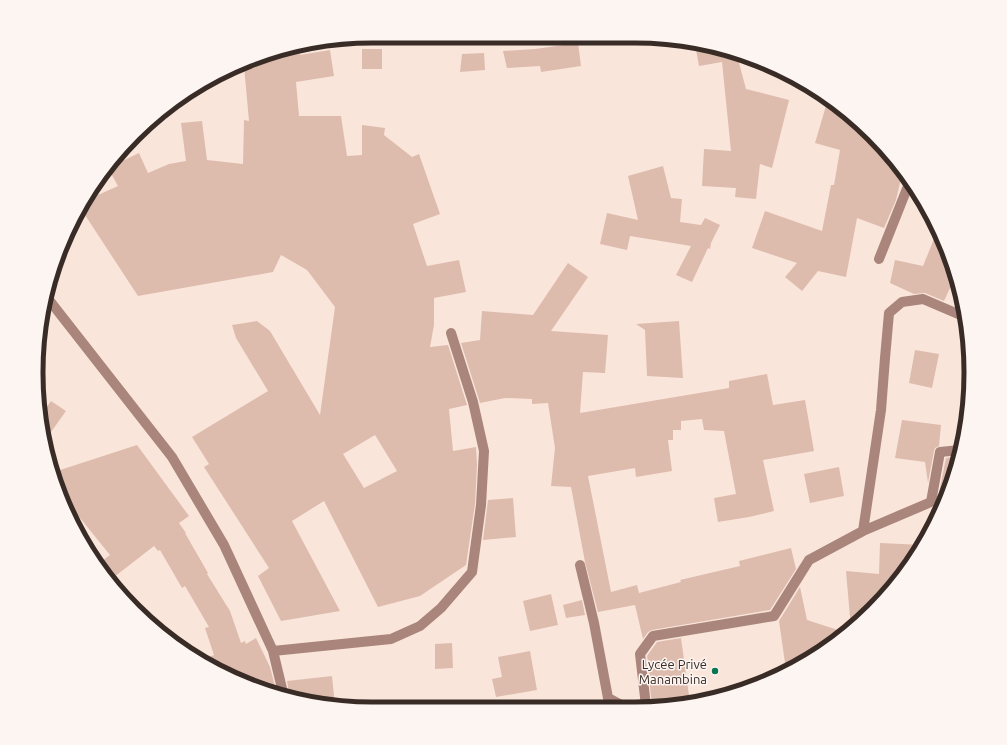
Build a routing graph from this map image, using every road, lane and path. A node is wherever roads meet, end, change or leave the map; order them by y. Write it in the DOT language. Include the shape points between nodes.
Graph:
graph roads {
  1 [pos="907,188"];
  2 [pos="879,259"];
  3 [pos="50,302"];
  4 [pos="959,314"];
  5 [pos="451,333"];
  6 [pos="955,451"];
  7 [pos="863,531"];
  8 [pos="580,565"];
  9 [pos="273,651"];
  10 [pos="282,690"];
  11 [pos="645,701"];
  12 [pos="616,702"];
  1 -- 2 [label="street"];
  3 -- 9 [label="street" via="172,457 224,545"];
  4 -- 7 [label="street" via="922,299 902,302 889,313 882,410"];
  5 -- 9 [label="street" via="473,402 484,451 481,505 472,572 441,608 420,626 391,639"];
  6 -- 7 [label="street" via="940,452 931,502"];
  7 -- 11 [label="street" via="809,560 774,616 653,636 640,654"];
  8 -- 12 [label="street" via="608,698"];
  9 -- 10 [label="street"];
}
